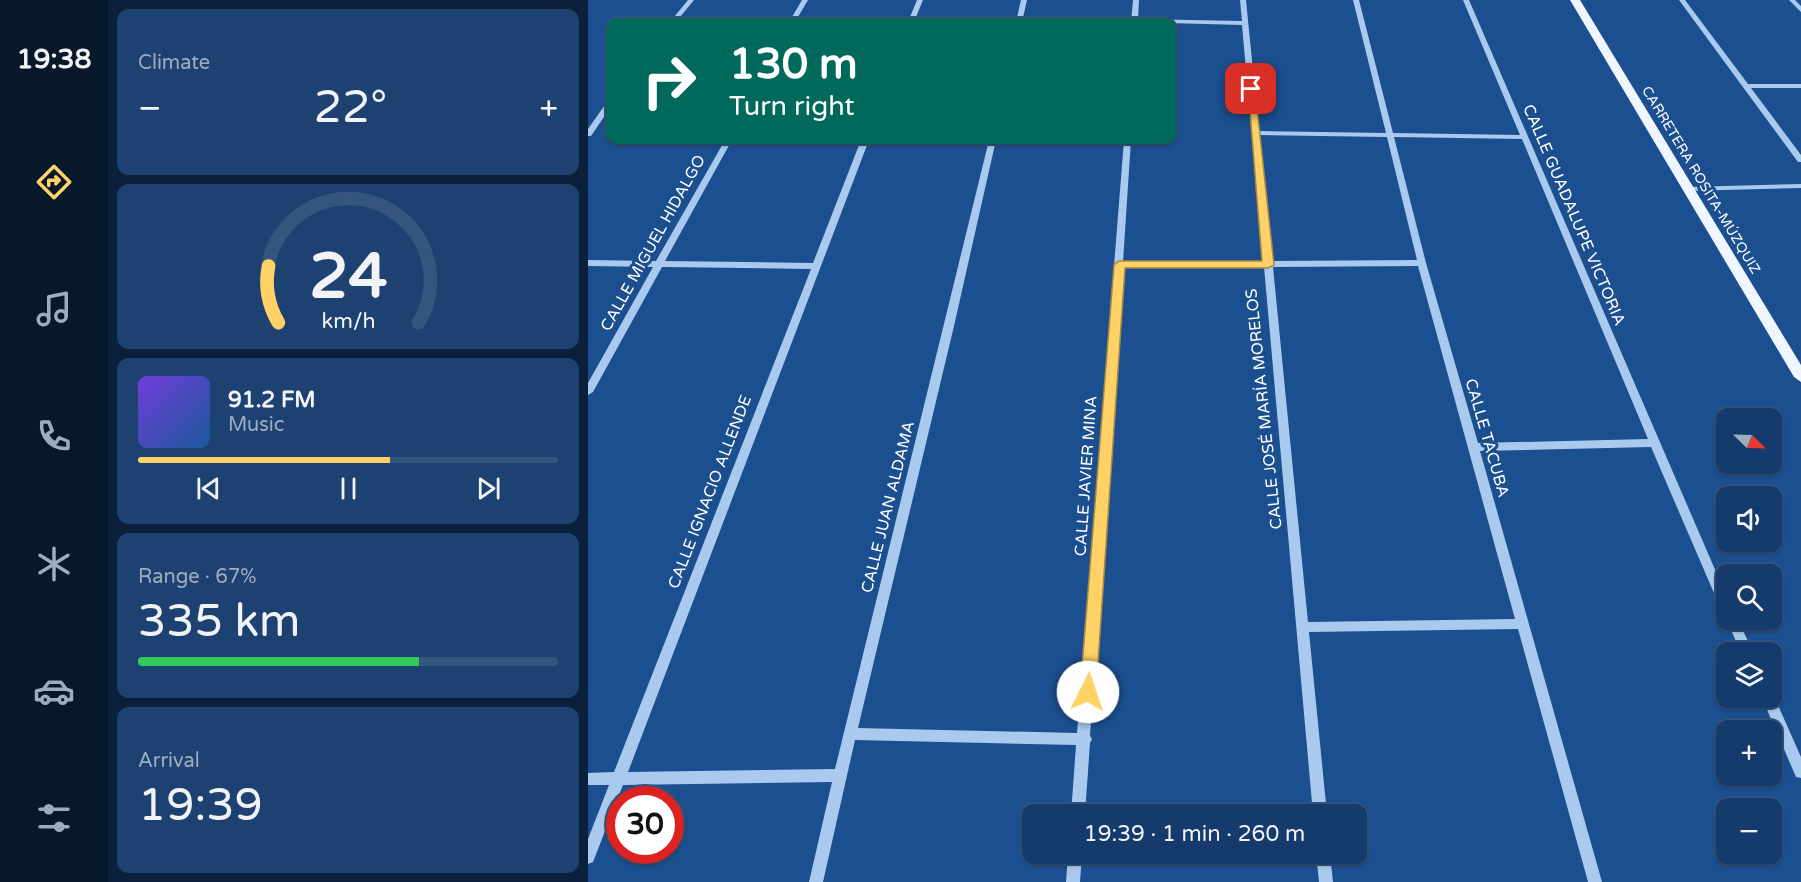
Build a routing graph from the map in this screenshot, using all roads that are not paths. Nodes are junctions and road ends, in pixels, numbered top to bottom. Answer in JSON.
{"nodes":[{"id":1,"x":691,"y":0,"type":"edge"},
{"id":2,"x":805,"y":0,"type":"edge"},
{"id":3,"x":920,"y":0,"type":"edge"},
{"id":4,"x":1024,"y":0,"type":"edge"},
{"id":5,"x":1136,"y":0,"type":"edge"},
{"id":6,"x":1243,"y":0,"type":"edge"},
{"id":7,"x":1356,"y":0,"type":"edge"},
{"id":8,"x":1466,"y":0,"type":"edge"},
{"id":9,"x":1575,"y":0,"type":"edge"},
{"id":10,"x":1682,"y":0,"type":"edge"},
{"id":11,"x":1792,"y":0,"type":"edge"},
{"id":12,"x":1801,"y":10,"type":"edge"},
{"id":13,"x":677,"y":18,"type":"edge"},
{"id":14,"x":794,"y":18,"type":"edge"},
{"id":15,"x":913,"y":18,"type":"edge"},
{"id":16,"x":1020,"y":18,"type":"edge"},
{"id":17,"x":1134,"y":18,"type":"edge"},
{"id":18,"x":1176,"y":22,"type":"edge"},
{"id":19,"x":1245,"y":23,"type":"junction"},
{"id":20,"x":1745,"y":86,"type":"junction"},
{"id":21,"x":1801,"y":86,"type":"edge"},
{"id":22,"x":606,"y":109,"type":"edge"},
{"id":23,"x":1255,"y":133,"type":"junction"},
{"id":24,"x":588,"y":134,"type":"edge"},
{"id":25,"x":1391,"y":135,"type":"junction"},
{"id":26,"x":1526,"y":137,"type":"junction"},
{"id":27,"x":726,"y":144,"type":"edge"},
{"id":28,"x":863,"y":144,"type":"edge"},
{"id":29,"x":991,"y":144,"type":"edge"},
{"id":30,"x":1127,"y":144,"type":"edge"},
{"id":31,"x":1801,"y":160,"type":"edge"},
{"id":32,"x":1801,"y":186,"type":"edge"},
{"id":33,"x":1688,"y":189,"type":"junction"},
{"id":34,"x":588,"y":263,"type":"edge"},
{"id":35,"x":1422,"y":263,"type":"junction"},
{"id":36,"x":659,"y":265,"type":"junction"},
{"id":37,"x":1119,"y":265,"type":"junction"},
{"id":38,"x":1268,"y":265,"type":"junction"},
{"id":39,"x":815,"y":266,"type":"junction"},
{"id":40,"x":1801,"y":377,"type":"edge"},
{"id":41,"x":588,"y":392,"type":"edge"},
{"id":42,"x":1653,"y":443,"type":"junction"},
{"id":43,"x":1474,"y":447,"type":"junction"},
{"id":44,"x":1716,"y":584,"type":"edge"},
{"id":45,"x":1523,"y":624,"type":"junction"},
{"id":46,"x":1304,"y":627,"type":"junction"},
{"id":47,"x":1772,"y":708,"type":"edge"},
{"id":48,"x":849,"y":734,"type":"junction"},
{"id":49,"x":1084,"y":739,"type":"junction"},
{"id":50,"x":1801,"y":772,"type":"edge"},
{"id":51,"x":840,"y":775,"type":"junction"},
{"id":52,"x":617,"y":778,"type":"junction"},
{"id":53,"x":588,"y":779,"type":"edge"},
{"id":54,"x":1079,"y":804,"type":"edge"},
{"id":55,"x":1319,"y":804,"type":"edge"},
{"id":56,"x":588,"y":857,"type":"edge"},
{"id":57,"x":1074,"y":864,"type":"edge"},
{"id":58,"x":1324,"y":864,"type":"edge"},
{"id":59,"x":816,"y":882,"type":"edge"},
{"id":60,"x":1073,"y":882,"type":"edge"},
{"id":61,"x":1326,"y":882,"type":"edge"},
{"id":62,"x":1595,"y":882,"type":"edge"}],
"edges":[{"from":1,"to":13,"type":"street"},
{"from":2,"to":14,"type":"street"},
{"from":3,"to":15,"type":"street"},
{"from":4,"to":16,"type":"street"},
{"from":5,"to":17,"type":"street"},
{"from":6,"to":19,"type":"street","name":"CALLE JOSÉ MARÍA MORELOS"},
{"from":7,"to":25,"type":"street","name":"CALLE TACUBA"},
{"from":8,"to":26,"type":"street","name":"CALLE GUADALUPE VICTORIA"},
{"from":9,"to":33,"type":"main road","name":"CARRETERA ROSITA-MÚZQUIZ"},
{"from":10,"to":20,"type":"street"},
{"from":11,"to":12,"type":"street"},
{"from":18,"to":19,"type":"street"},
{"from":19,"to":23,"type":"street","name":"CALLE JOSÉ MARÍA MORELOS"},
{"from":20,"to":21,"type":"street"},
{"from":20,"to":31,"type":"street"},
{"from":22,"to":24,"type":"street"},
{"from":23,"to":25,"type":"street"},
{"from":23,"to":38,"type":"street","name":"CALLE JOSÉ MARÍA MORELOS"},
{"from":25,"to":26,"type":"street"},
{"from":25,"to":35,"type":"street","name":"CALLE TACUBA"},
{"from":26,"to":42,"type":"street","name":"CALLE GUADALUPE VICTORIA"},
{"from":27,"to":36,"type":"street","name":"CALLE MIGUEL HIDALGO"},
{"from":28,"to":39,"type":"street","name":"CALLE IGNACIO ALLENDE"},
{"from":29,"to":48,"type":"street","name":"CALLE JUAN ALDAMA"},
{"from":30,"to":37,"type":"street","name":"CALLE JAVIER MINA"},
{"from":32,"to":33,"type":"street"},
{"from":33,"to":40,"type":"main road","name":"CARRETERA ROSITA-MÚZQUIZ"},
{"from":34,"to":36,"type":"street"},
{"from":35,"to":38,"type":"street"},
{"from":35,"to":43,"type":"street","name":"CALLE TACUBA"},
{"from":36,"to":39,"type":"street"},
{"from":36,"to":41,"type":"street","name":"CALLE MIGUEL HIDALGO"},
{"from":37,"to":38,"type":"street"},
{"from":37,"to":49,"type":"street","name":"CALLE JAVIER MINA"},
{"from":38,"to":46,"type":"street","name":"CALLE JOSÉ MARÍA MORELOS"},
{"from":39,"to":52,"type":"street","name":"CALLE IGNACIO ALLENDE"},
{"from":42,"to":43,"type":"street"},
{"from":42,"to":44,"type":"street","name":"CALLE GUADALUPE VICTORIA"},
{"from":43,"to":45,"type":"street","name":"CALLE TACUBA"},
{"from":45,"to":46,"type":"street"},
{"from":45,"to":62,"type":"street","name":"CALLE TACUBA"},
{"from":46,"to":55,"type":"street","name":"CALLE JOSÉ MARÍA MORELOS"},
{"from":47,"to":50,"type":"street"},
{"from":48,"to":49,"type":"street"},
{"from":48,"to":51,"type":"street","name":"CALLE JUAN ALDAMA"},
{"from":49,"to":54,"type":"street","name":"CALLE JAVIER MINA"},
{"from":51,"to":52,"type":"street"},
{"from":51,"to":59,"type":"street","name":"CALLE JUAN ALDAMA"},
{"from":52,"to":53,"type":"street"},
{"from":52,"to":56,"type":"street","name":"CALLE IGNACIO ALLENDE"},
{"from":57,"to":60,"type":"street"},
{"from":58,"to":61,"type":"street"}]}
